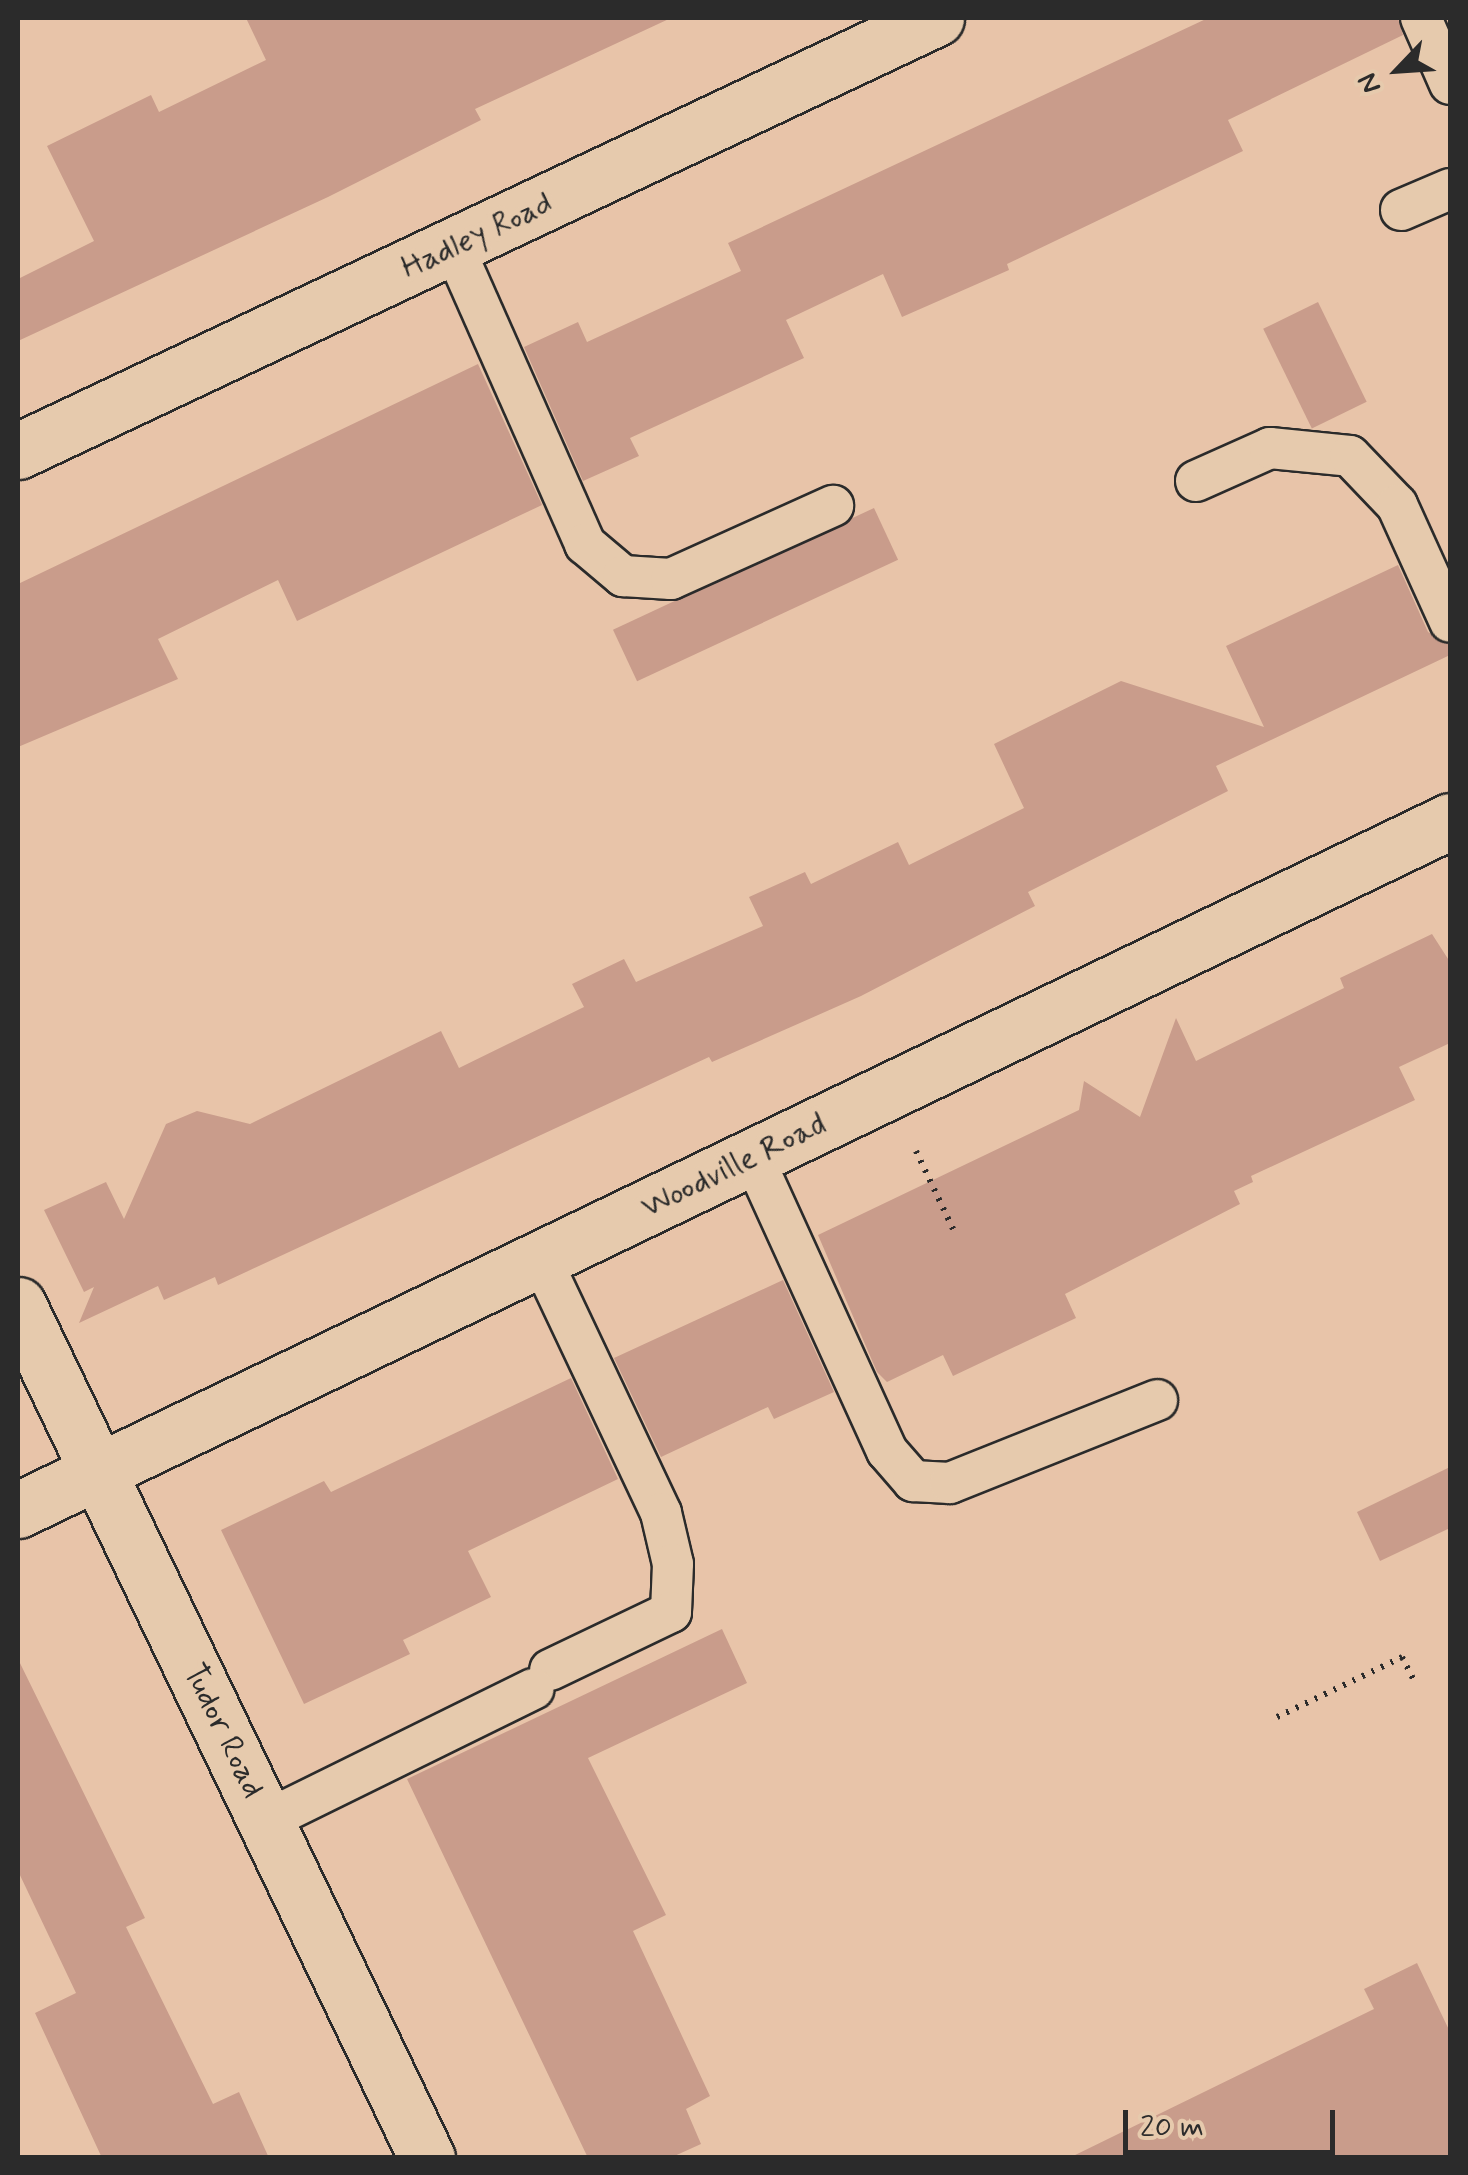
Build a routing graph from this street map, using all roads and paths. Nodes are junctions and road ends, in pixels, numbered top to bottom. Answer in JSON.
{"nodes":[{"id":1,"x":936,"y":18,"type":"edge"},
{"id":2,"x":1420,"y":18,"type":"edge"},
{"id":3,"x":1450,"y":84,"type":"edge"},
{"id":4,"x":1450,"y":189,"type":"edge"},
{"id":5,"x":1401,"y":210,"type":"dead end"},
{"id":6,"x":454,"y":248,"type":"junction"},
{"id":7,"x":18,"y":452,"type":"edge"},
{"id":8,"x":1196,"y":481,"type":"dead end"},
{"id":9,"x":832,"y":506,"type":"dead end"},
{"id":10,"x":1450,"y":622,"type":"edge"},
{"id":11,"x":1450,"y":821,"type":"edge"},
{"id":12,"x":887,"y":1092,"type":"junction"},
{"id":13,"x":753,"y":1156,"type":"junction"},
{"id":14,"x":954,"y":1231,"type":"dead end"},
{"id":15,"x":542,"y":1259,"type":"junction"},
{"id":16,"x":18,"y":1306,"type":"edge"},
{"id":17,"x":1157,"y":1400,"type":"dead end"},
{"id":18,"x":97,"y":1472,"type":"junction"},
{"id":19,"x":18,"y":1510,"type":"edge"},
{"id":20,"x":1416,"y":1684,"type":"dead end"},
{"id":21,"x":1278,"y":1717,"type":"dead end"},
{"id":22,"x":267,"y":1820,"type":"junction"},
{"id":23,"x":427,"y":2158,"type":"edge"}],
"edges":[{"from":1,"to":6,"type":"street","name":"Hadley Road"},
{"from":2,"to":3,"type":"lane"},
{"from":4,"to":5,"type":"lane"},
{"from":6,"to":7,"type":"street","name":"Hadley Road"},
{"from":6,"to":9,"type":"lane"},
{"from":8,"to":10,"type":"lane"},
{"from":11,"to":12,"type":"street","name":"Woodville Road"},
{"from":12,"to":13,"type":"street","name":"Woodville Road"},
{"from":12,"to":14,"type":"path"},
{"from":13,"to":15,"type":"street","name":"Woodville Road"},
{"from":13,"to":17,"type":"lane"},
{"from":15,"to":18,"type":"street","name":"Woodville Road"},
{"from":15,"to":22,"type":"lane"},
{"from":16,"to":18,"type":"street","name":"Tudor Road"},
{"from":18,"to":19,"type":"street","name":"Woodville Road"},
{"from":18,"to":22,"type":"street","name":"Tudor Road"},
{"from":20,"to":21,"type":"path"},
{"from":22,"to":23,"type":"street","name":"Tudor Road"}]}
